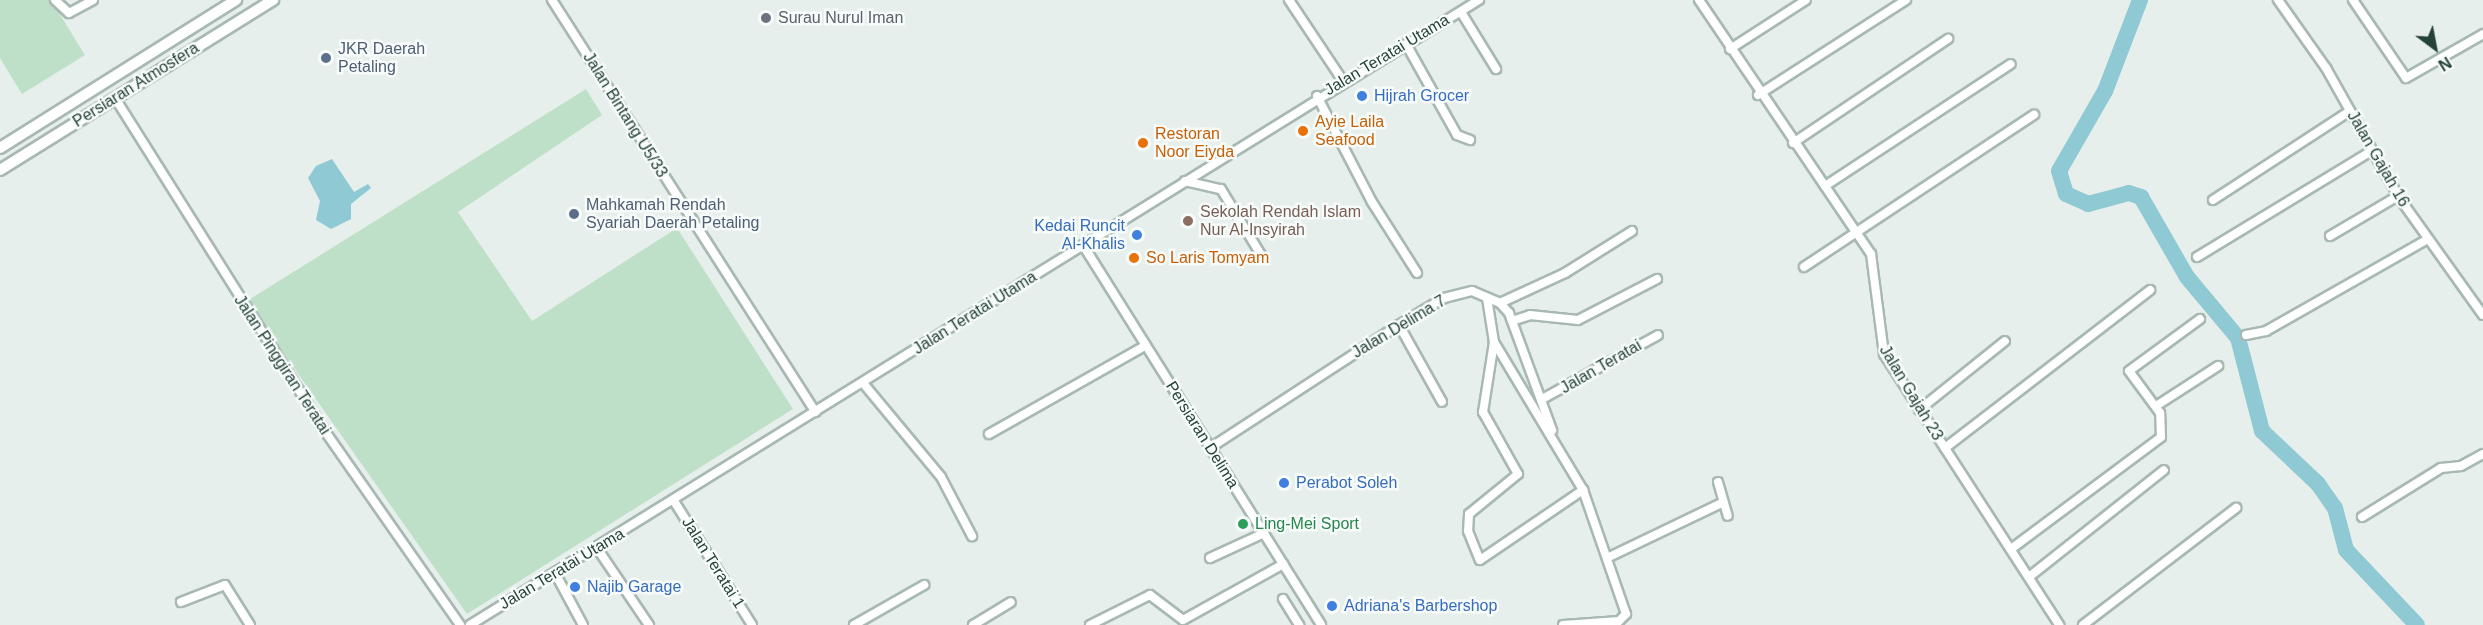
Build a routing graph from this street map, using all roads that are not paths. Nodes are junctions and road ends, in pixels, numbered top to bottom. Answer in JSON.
{"nodes":[{"id":1,"x":55,"y":0,"type":"edge"},
{"id":2,"x":93,"y":0,"type":"edge"},
{"id":3,"x":236,"y":0,"type":"edge"},
{"id":4,"x":273,"y":0,"type":"edge"},
{"id":5,"x":552,"y":0,"type":"edge"},
{"id":6,"x":1289,"y":0,"type":"edge"},
{"id":7,"x":1479,"y":0,"type":"edge"},
{"id":8,"x":1806,"y":0,"type":"edge"},
{"id":9,"x":1906,"y":0,"type":"edge"},
{"id":10,"x":2278,"y":0,"type":"edge"},
{"id":11,"x":2353,"y":0,"type":"edge"},
{"id":12,"x":1704,"y":2,"type":"edge"},
{"id":13,"x":1461,"y":12,"type":"junction"},
{"id":14,"x":2483,"y":34,"type":"edge"},
{"id":15,"x":1948,"y":39,"type":"dead end"},
{"id":16,"x":1406,"y":44,"type":"junction"},
{"id":17,"x":1730,"y":49,"type":"junction"},
{"id":18,"x":2011,"y":64,"type":"dead end"},
{"id":19,"x":1496,"y":69,"type":"dead end"},
{"id":20,"x":1343,"y":81,"type":"junction"},
{"id":21,"x":1758,"y":95,"type":"junction"},
{"id":22,"x":1317,"y":96,"type":"junction"},
{"id":23,"x":115,"y":98,"type":"junction"},
{"id":24,"x":2350,"y":111,"type":"junction"},
{"id":25,"x":2034,"y":116,"type":"dead end"},
{"id":26,"x":1470,"y":140,"type":"dead end"},
{"id":27,"x":1793,"y":143,"type":"junction"},
{"id":28,"x":0,"y":148,"type":"edge"},
{"id":29,"x":2370,"y":152,"type":"junction"},
{"id":30,"x":0,"y":170,"type":"edge"},
{"id":31,"x":1185,"y":181,"type":"junction"},
{"id":32,"x":1825,"y":186,"type":"junction"},
{"id":33,"x":2398,"y":196,"type":"junction"},
{"id":34,"x":2213,"y":200,"type":"dead end"},
{"id":35,"x":1632,"y":231,"type":"dead end"},
{"id":36,"x":1859,"y":232,"type":"junction"},
{"id":37,"x":2330,"y":236,"type":"dead end"},
{"id":38,"x":2428,"y":239,"type":"junction"},
{"id":39,"x":1083,"y":245,"type":"junction"},
{"id":40,"x":2197,"y":257,"type":"dead end"},
{"id":41,"x":1263,"y":258,"type":"dead end"},
{"id":42,"x":1804,"y":267,"type":"dead end"},
{"id":43,"x":1417,"y":273,"type":"dead end"},
{"id":44,"x":1657,"y":279,"type":"dead end"},
{"id":45,"x":2150,"y":290,"type":"dead end"},
{"id":46,"x":1487,"y":298,"type":"junction"},
{"id":47,"x":1500,"y":303,"type":"junction"},
{"id":48,"x":2483,"y":315,"type":"edge"},
{"id":49,"x":2200,"y":319,"type":"dead end"},
{"id":50,"x":1512,"y":321,"type":"junction"},
{"id":51,"x":1399,"y":325,"type":"junction"},
{"id":52,"x":1658,"y":335,"type":"dead end"},
{"id":53,"x":2246,"y":336,"type":"dead end"},
{"id":54,"x":2005,"y":341,"type":"dead end"},
{"id":55,"x":1494,"y":342,"type":"junction"},
{"id":56,"x":1146,"y":345,"type":"junction"},
{"id":57,"x":2218,"y":366,"type":"dead end"},
{"id":58,"x":863,"y":382,"type":"junction"},
{"id":59,"x":1544,"y":398,"type":"junction"},
{"id":60,"x":1442,"y":402,"type":"dead end"},
{"id":61,"x":2156,"y":406,"type":"junction"},
{"id":62,"x":1919,"y":410,"type":"junction"},
{"id":63,"x":815,"y":412,"type":"junction"},
{"id":64,"x":989,"y":434,"type":"dead end"},
{"id":65,"x":1554,"y":438,"type":"junction"},
{"id":66,"x":1210,"y":448,"type":"junction"},
{"id":67,"x":1944,"y":448,"type":"junction"},
{"id":68,"x":2483,"y":454,"type":"edge"},
{"id":69,"x":2164,"y":470,"type":"dead end"},
{"id":70,"x":1719,"y":482,"type":"dead end"},
{"id":71,"x":1583,"y":490,"type":"junction"},
{"id":72,"x":674,"y":501,"type":"junction"},
{"id":73,"x":1724,"y":502,"type":"junction"},
{"id":74,"x":2236,"y":508,"type":"dead end"},
{"id":75,"x":1728,"y":516,"type":"dead end"},
{"id":76,"x":2362,"y":517,"type":"dead end"},
{"id":77,"x":1264,"y":533,"type":"junction"},
{"id":78,"x":972,"y":536,"type":"dead end"},
{"id":79,"x":597,"y":548,"type":"junction"},
{"id":80,"x":2011,"y":549,"type":"junction"},
{"id":81,"x":1210,"y":558,"type":"dead end"},
{"id":82,"x":1609,"y":558,"type":"junction"},
{"id":83,"x":1283,"y":564,"type":"junction"},
{"id":84,"x":555,"y":573,"type":"junction"},
{"id":85,"x":2029,"y":578,"type":"junction"},
{"id":86,"x":924,"y":585,"type":"dead end"},
{"id":87,"x":1283,"y":598,"type":"dead end"},
{"id":88,"x":181,"y":602,"type":"dead end"},
{"id":89,"x":1011,"y":602,"type":"dead end"},
{"id":90,"x":250,"y":625,"type":"edge"},
{"id":91,"x":460,"y":625,"type":"edge"},
{"id":92,"x":470,"y":625,"type":"edge"},
{"id":93,"x":583,"y":625,"type":"edge"},
{"id":94,"x":649,"y":625,"type":"edge"},
{"id":95,"x":752,"y":625,"type":"edge"},
{"id":96,"x":854,"y":625,"type":"edge"},
{"id":97,"x":973,"y":625,"type":"edge"},
{"id":98,"x":1090,"y":625,"type":"edge"},
{"id":99,"x":1299,"y":625,"type":"edge"},
{"id":100,"x":1321,"y":625,"type":"edge"},
{"id":101,"x":1563,"y":625,"type":"edge"},
{"id":102,"x":2059,"y":625,"type":"edge"},
{"id":103,"x":2084,"y":625,"type":"edge"}],
"edges":[{"from":1,"to":2,"type":"street"},
{"from":3,"to":28,"type":"street","name":"Persiaran Atmosfera"},
{"from":4,"to":23,"type":"street","name":"Persiaran Atmosfera"},
{"from":5,"to":63,"type":"street","name":"Jalan Bintang U5/33"},
{"from":6,"to":20,"type":"street"},
{"from":7,"to":13,"type":"street","name":"Jalan Teratai Utama"},
{"from":8,"to":17,"type":"street"},
{"from":9,"to":21,"type":"street"},
{"from":10,"to":24,"type":"street","name":"Jalan Gajah 16"},
{"from":11,"to":14,"type":"street"},
{"from":12,"to":17,"type":"street","name":"Jalan Gajah 23"},
{"from":13,"to":16,"type":"street","name":"Jalan Teratai Utama"},
{"from":13,"to":19,"type":"street"},
{"from":15,"to":27,"type":"street"},
{"from":16,"to":20,"type":"street","name":"Jalan Teratai Utama"},
{"from":16,"to":26,"type":"street"},
{"from":17,"to":21,"type":"street","name":"Jalan Gajah 23"},
{"from":18,"to":32,"type":"street"},
{"from":20,"to":22,"type":"street","name":"Jalan Teratai Utama"},
{"from":21,"to":27,"type":"street","name":"Jalan Gajah 23"},
{"from":22,"to":31,"type":"street","name":"Jalan Teratai Utama"},
{"from":22,"to":43,"type":"street"},
{"from":23,"to":30,"type":"street","name":"Persiaran Atmosfera"},
{"from":23,"to":91,"type":"street","name":"Jalan Pinggiran Teratai"},
{"from":24,"to":29,"type":"street","name":"Jalan Gajah 16"},
{"from":24,"to":34,"type":"street"},
{"from":25,"to":36,"type":"street"},
{"from":27,"to":32,"type":"street","name":"Jalan Gajah 23"},
{"from":29,"to":33,"type":"street","name":"Jalan Gajah 16"},
{"from":29,"to":40,"type":"street"},
{"from":31,"to":39,"type":"street","name":"Jalan Teratai Utama"},
{"from":31,"to":41,"type":"street"},
{"from":32,"to":36,"type":"street","name":"Jalan Gajah 23"},
{"from":33,"to":37,"type":"street"},
{"from":33,"to":38,"type":"street","name":"Jalan Gajah 16"},
{"from":35,"to":47,"type":"street"},
{"from":36,"to":42,"type":"street"},
{"from":36,"to":62,"type":"street","name":"Jalan Gajah 23"},
{"from":38,"to":48,"type":"street","name":"Jalan Gajah 16"},
{"from":38,"to":53,"type":"street"},
{"from":39,"to":56,"type":"street","name":"Persiaran Delima"},
{"from":39,"to":58,"type":"street","name":"Jalan Teratai Utama"},
{"from":44,"to":50,"type":"street"},
{"from":45,"to":67,"type":"street"},
{"from":46,"to":47,"type":"street","name":"Jalan Delima 7"},
{"from":46,"to":51,"type":"street","name":"Jalan Delima 7"},
{"from":46,"to":55,"type":"street"},
{"from":47,"to":50,"type":"street"},
{"from":49,"to":61,"type":"street"},
{"from":50,"to":59,"type":"street"},
{"from":51,"to":60,"type":"street"},
{"from":51,"to":66,"type":"street","name":"Jalan Delima 7"},
{"from":52,"to":59,"type":"street","name":"Jalan Teratai"},
{"from":54,"to":62,"type":"street"},
{"from":55,"to":65,"type":"street"},
{"from":55,"to":71,"type":"street"},
{"from":56,"to":64,"type":"street"},
{"from":56,"to":66,"type":"street","name":"Persiaran Delima"},
{"from":57,"to":61,"type":"street"},
{"from":58,"to":63,"type":"street","name":"Jalan Teratai Utama"},
{"from":58,"to":78,"type":"street"},
{"from":59,"to":65,"type":"street"},
{"from":61,"to":80,"type":"street"},
{"from":62,"to":67,"type":"street","name":"Jalan Gajah 23"},
{"from":63,"to":72,"type":"street","name":"Jalan Teratai Utama"},
{"from":65,"to":71,"type":"street"},
{"from":66,"to":77,"type":"street","name":"Persiaran Delima"},
{"from":67,"to":80,"type":"street","name":"Jalan Gajah 23"},
{"from":68,"to":76,"type":"street"},
{"from":69,"to":85,"type":"street"},
{"from":70,"to":73,"type":"street"},
{"from":71,"to":82,"type":"street"},
{"from":72,"to":79,"type":"street","name":"Jalan Teratai Utama"},
{"from":72,"to":95,"type":"street","name":"Jalan Teratai 1"},
{"from":73,"to":75,"type":"street"},
{"from":73,"to":82,"type":"street"},
{"from":74,"to":103,"type":"street"},
{"from":77,"to":81,"type":"street"},
{"from":77,"to":83,"type":"street","name":"Persiaran Delima"},
{"from":79,"to":84,"type":"street","name":"Jalan Teratai Utama"},
{"from":79,"to":94,"type":"street"},
{"from":80,"to":85,"type":"street","name":"Jalan Gajah 23"},
{"from":82,"to":101,"type":"street"},
{"from":83,"to":98,"type":"street"},
{"from":83,"to":100,"type":"street","name":"Persiaran Delima"},
{"from":84,"to":92,"type":"street","name":"Jalan Teratai Utama"},
{"from":84,"to":93,"type":"street"},
{"from":85,"to":102,"type":"street","name":"Jalan Gajah 23"},
{"from":86,"to":96,"type":"street"},
{"from":87,"to":99,"type":"street"},
{"from":88,"to":90,"type":"street"},
{"from":89,"to":97,"type":"street"}]}
